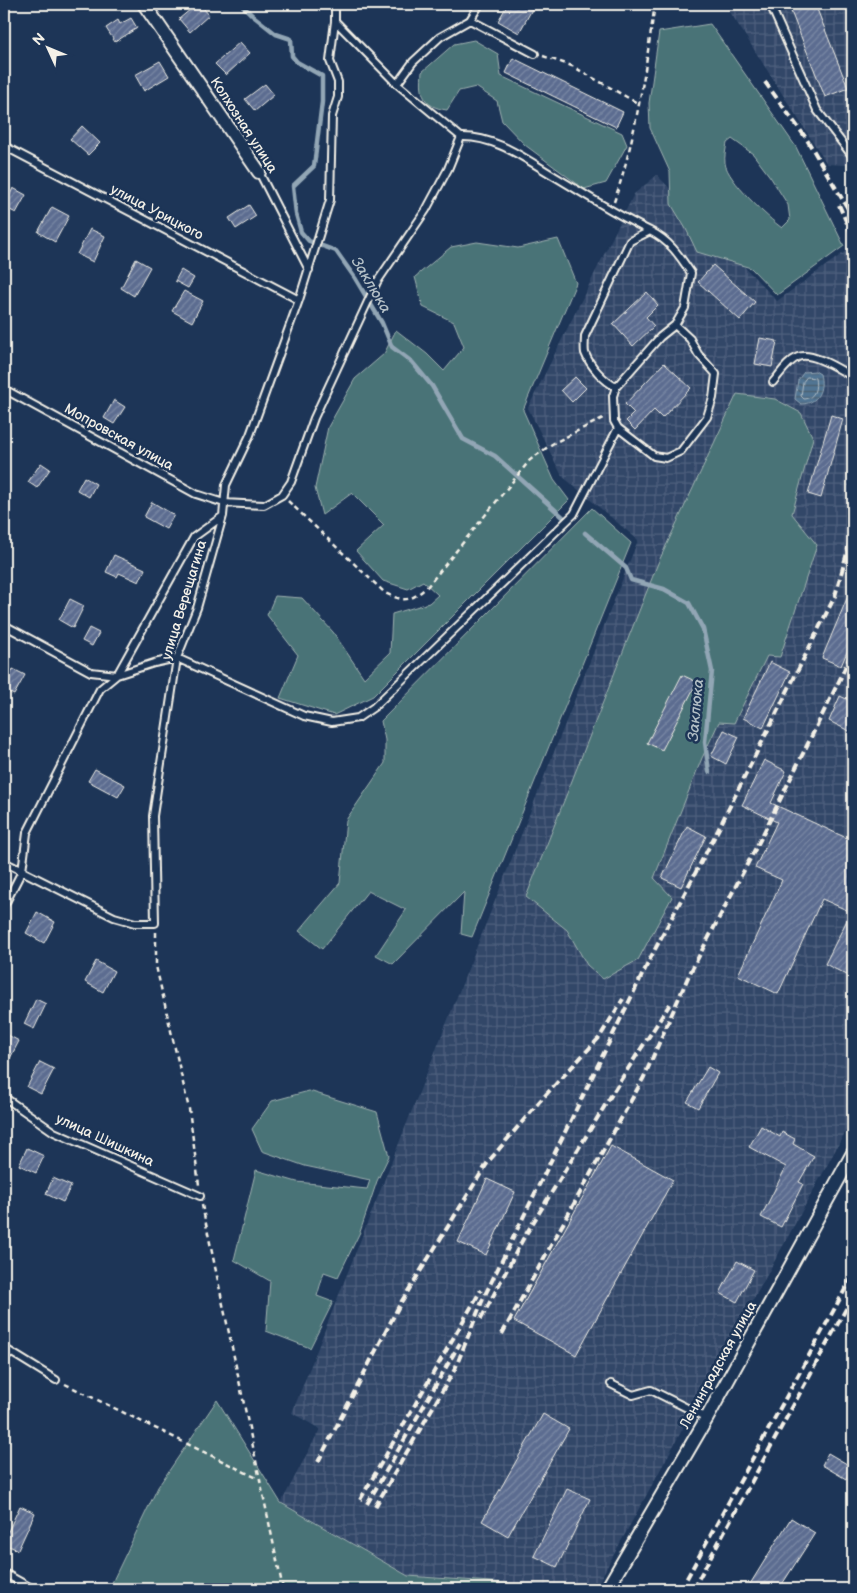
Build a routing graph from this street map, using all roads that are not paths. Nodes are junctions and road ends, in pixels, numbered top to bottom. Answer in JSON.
{"nodes":[{"id":1,"x":144,"y":4,"type":"edge"},
{"id":2,"x":335,"y":4,"type":"edge"},
{"id":3,"x":480,"y":4,"type":"edge"},
{"id":4,"x":770,"y":4,"type":"edge"},
{"id":5,"x":470,"y":20,"type":"junction"},
{"id":6,"x":335,"y":21,"type":"junction"},
{"id":7,"x":535,"y":54,"type":"road end"},
{"id":8,"x":853,"y":54,"type":"edge"},
{"id":9,"x":853,"y":62,"type":"edge"},
{"id":10,"x":397,"y":84,"type":"junction"},
{"id":11,"x":461,"y":137,"type":"junction"},
{"id":12,"x":4,"y":146,"type":"edge"},
{"id":13,"x":853,"y":157,"type":"edge"},
{"id":14,"x":259,"y":172,"type":"joint"},
{"id":15,"x":650,"y":231,"type":"junction"},
{"id":16,"x":308,"y":270,"type":"junction"},
{"id":17,"x":299,"y":300,"type":"junction"},
{"id":18,"x":675,"y":325,"type":"junction"},
{"id":19,"x":853,"y":377,"type":"edge"},
{"id":20,"x":773,"y":382,"type":"dead end"},
{"id":21,"x":616,"y":387,"type":"junction"},
{"id":22,"x":4,"y":389,"type":"edge"},
{"id":23,"x":618,"y":428,"type":"junction"},
{"id":24,"x":224,"y":503,"type":"junction"},
{"id":25,"x":223,"y":516,"type":"junction"},
{"id":26,"x":4,"y":625,"type":"edge"},
{"id":27,"x":177,"y":658,"type":"junction"},
{"id":28,"x":116,"y":675,"type":"junction"},
{"id":29,"x":4,"y":862,"type":"edge"},
{"id":30,"x":22,"y":871,"type":"junction"},
{"id":31,"x":4,"y":906,"type":"edge"},
{"id":32,"x":4,"y":1097,"type":"edge"},
{"id":33,"x":853,"y":1153,"type":"edge"},
{"id":34,"x":200,"y":1196,"type":"road end"},
{"id":35,"x":4,"y":1348,"type":"edge"},
{"id":36,"x":56,"y":1380,"type":"road end"},
{"id":37,"x":611,"y":1384,"type":"dead end"},
{"id":38,"x":706,"y":1418,"type":"junction"},
{"id":39,"x":4,"y":1573,"type":"edge"},
{"id":40,"x":33,"y":1589,"type":"edge"},
{"id":41,"x":607,"y":1589,"type":"edge"}],
"edges":[{"from":1,"to":14,"type":"street","name":"Колхозная улица"},
{"from":2,"to":6,"type":"lane","name":"улица Верещагина"},
{"from":3,"to":5,"type":"lane"},
{"from":4,"to":13,"type":"lane"},
{"from":5,"to":7,"type":"lane"},
{"from":5,"to":10,"type":"lane"},
{"from":6,"to":10,"type":"lane"},
{"from":6,"to":16,"type":"lane","name":"улица Верещагина"},
{"from":8,"to":9,"type":"lane"},
{"from":10,"to":11,"type":"lane"},
{"from":11,"to":15,"type":"lane"},
{"from":11,"to":24,"type":"lane","name":"Мопровская улица"},
{"from":12,"to":17,"type":"lane","name":"улица Урицкого"},
{"from":14,"to":16,"type":"lane","name":"Колхозная улица"},
{"from":15,"to":18,"type":"lane"},
{"from":15,"to":21,"type":"lane"},
{"from":16,"to":17,"type":"lane","name":"улица Верещагина"},
{"from":17,"to":24,"type":"lane","name":"улица Верещагина"},
{"from":18,"to":21,"type":"lane"},
{"from":18,"to":23,"type":"lane"},
{"from":19,"to":20,"type":"lane"},
{"from":21,"to":23,"type":"lane"},
{"from":22,"to":24,"type":"lane","name":"Мопровская улица"},
{"from":23,"to":27,"type":"lane"},
{"from":24,"to":25,"type":"lane","name":"улица Верещагина"},
{"from":25,"to":27,"type":"lane","name":"улица Верещагина"},
{"from":25,"to":28,"type":"lane"},
{"from":26,"to":28,"type":"lane"},
{"from":27,"to":28,"type":"lane"},
{"from":27,"to":30,"type":"lane","name":"улица Верещагина"},
{"from":28,"to":30,"type":"lane"},
{"from":29,"to":30,"type":"lane"},
{"from":30,"to":31,"type":"lane"},
{"from":32,"to":34,"type":"lane","name":"улица Шишкина"},
{"from":33,"to":38,"type":"street","name":"Ленинградская улица"},
{"from":35,"to":36,"type":"lane"},
{"from":37,"to":38,"type":"lane"},
{"from":38,"to":41,"type":"street","name":"Ленинградская улица"},
{"from":39,"to":40,"type":"lane"}]}
